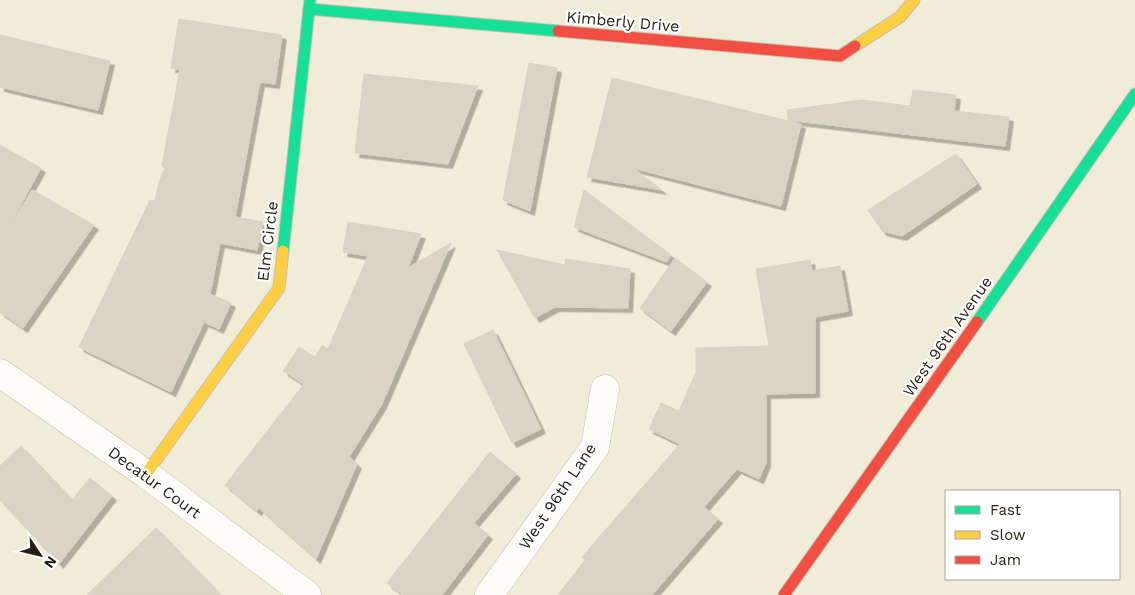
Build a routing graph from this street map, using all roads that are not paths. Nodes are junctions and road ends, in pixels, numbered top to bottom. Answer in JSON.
{"nodes":[{"id":1,"x":914,"y":0,"type":"edge"},
{"id":2,"x":310,"y":4,"type":"edge"},
{"id":3,"x":1135,"y":94,"type":"edge"},
{"id":4,"x":0,"y":373,"type":"edge"},
{"id":5,"x":605,"y":389,"type":"dead end"},
{"id":6,"x":146,"y":474,"type":"junction"},
{"id":7,"x":307,"y":595,"type":"edge"},
{"id":8,"x":489,"y":595,"type":"edge"},
{"id":9,"x":784,"y":595,"type":"edge"}],
"edges":[{"from":1,"to":2,"type":"street","name":"Kimberly Drive"},
{"from":2,"to":6,"type":"street","name":"Elm Circle"},
{"from":3,"to":9,"type":"street","name":"West 96th Avenue"},
{"from":4,"to":6,"type":"street","name":"Decatur Court"},
{"from":5,"to":8,"type":"street","name":"West 96th Lane"},
{"from":6,"to":7,"type":"street","name":"Decatur Court"}]}
